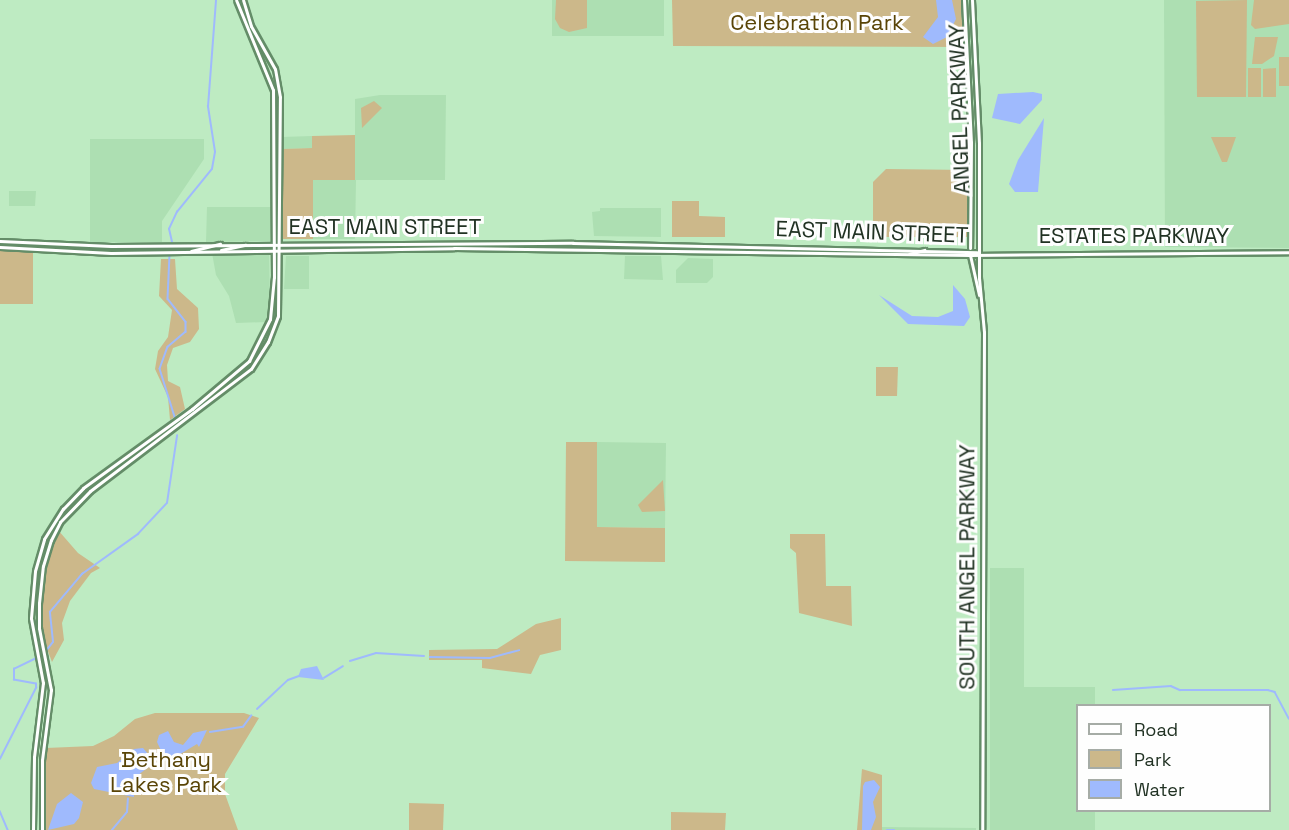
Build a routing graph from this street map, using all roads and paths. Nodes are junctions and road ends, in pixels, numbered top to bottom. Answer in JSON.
{"nodes":[{"id":1,"x":236,"y":0,"type":"edge"},
{"id":2,"x":243,"y":0,"type":"edge"},
{"id":3,"x":964,"y":0,"type":"edge"},
{"id":4,"x":972,"y":0,"type":"edge"},
{"id":5,"x":0,"y":241,"type":"edge"},
{"id":6,"x":412,"y":243,"type":"junction"},
{"id":7,"x":573,"y":243,"type":"junction"},
{"id":8,"x":220,"y":244,"type":"junction"},
{"id":9,"x":247,"y":244,"type":"junction"},
{"id":10,"x":274,"y":244,"type":"junction"},
{"id":11,"x":280,"y":244,"type":"junction"},
{"id":12,"x":345,"y":244,"type":"junction"},
{"id":13,"x":608,"y":244,"type":"junction"},
{"id":14,"x":0,"y":247,"type":"edge"},
{"id":15,"x":847,"y":247,"type":"junction"},
{"id":16,"x":345,"y":249,"type":"junction"},
{"id":17,"x":381,"y":249,"type":"junction"},
{"id":18,"x":934,"y":249,"type":"junction"},
{"id":19,"x":970,"y":249,"type":"junction"},
{"id":20,"x":274,"y":250,"type":"junction"},
{"id":21,"x":280,"y":250,"type":"junction"},
{"id":22,"x":573,"y":250,"type":"junction"},
{"id":23,"x":220,"y":251,"type":"junction"},
{"id":24,"x":608,"y":251,"type":"junction"},
{"id":25,"x":190,"y":252,"type":"junction"},
{"id":26,"x":979,"y":252,"type":"junction"},
{"id":27,"x":1289,"y":252,"type":"edge"},
{"id":28,"x":847,"y":253,"type":"junction"},
{"id":29,"x":909,"y":254,"type":"junction"},
{"id":30,"x":970,"y":255,"type":"junction"},
{"id":31,"x":982,"y":305,"type":"junction"},
{"id":32,"x":272,"y":307,"type":"junction"},
{"id":33,"x":279,"y":307,"type":"junction"},
{"id":34,"x":192,"y":409,"type":"junction"},
{"id":35,"x":195,"y":415,"type":"junction"},
{"id":36,"x":127,"y":456,"type":"junction"},
{"id":37,"x":131,"y":461,"type":"junction"},
{"id":38,"x":63,"y":509,"type":"junction"},
{"id":39,"x":68,"y":512,"type":"junction"},
{"id":40,"x":33,"y":814,"type":"junction"},
{"id":41,"x":42,"y":814,"type":"junction"},
{"id":42,"x":33,"y":830,"type":"edge"},
{"id":43,"x":42,"y":830,"type":"edge"},
{"id":44,"x":982,"y":830,"type":"edge"}],
"edges":[{"from":1,"to":10,"type":"main road"},
{"from":2,"to":11,"type":"main road"},
{"from":3,"to":19,"type":"main road","name":"ANGEL PARKWAY"},
{"from":4,"to":26,"type":"main road","name":"ANGEL PARKWAY"},
{"from":5,"to":8,"type":"main road","name":"EAST MAIN STREET"},
{"from":6,"to":7,"type":"main road","name":"EAST MAIN STREET"},
{"from":6,"to":12,"type":"main road","name":"EAST MAIN STREET"},
{"from":6,"to":17,"type":"main road"},
{"from":7,"to":13,"type":"main road","name":"EAST MAIN STREET"},
{"from":7,"to":22,"type":"main road"},
{"from":8,"to":9,"type":"main road","name":"EAST MAIN STREET"},
{"from":8,"to":25,"type":"main road"},
{"from":9,"to":10,"type":"main road","name":"EAST MAIN STREET"},
{"from":9,"to":23,"type":"main road"},
{"from":10,"to":11,"type":"main road","name":"EAST MAIN STREET"},
{"from":10,"to":20,"type":"main road"},
{"from":11,"to":12,"type":"main road","name":"EAST MAIN STREET"},
{"from":11,"to":21,"type":"main road"},
{"from":12,"to":16,"type":"main road"},
{"from":13,"to":15,"type":"main road","name":"EAST MAIN STREET"},
{"from":13,"to":24,"type":"main road"},
{"from":14,"to":25,"type":"main road","name":"EAST MAIN STREET"},
{"from":15,"to":18,"type":"main road","name":"EAST MAIN STREET"},
{"from":15,"to":28,"type":"main road"},
{"from":16,"to":17,"type":"main road","name":"EAST MAIN STREET"},
{"from":16,"to":21,"type":"main road","name":"EAST MAIN STREET"},
{"from":17,"to":22,"type":"main road","name":"EAST MAIN STREET"},
{"from":18,"to":19,"type":"main road","name":"EAST MAIN STREET"},
{"from":18,"to":29,"type":"main road"},
{"from":19,"to":26,"type":"main road","name":"EAST MAIN STREET"},
{"from":19,"to":30,"type":"main road","name":"ANGEL PARKWAY"},
{"from":20,"to":21,"type":"main road","name":"EAST MAIN STREET"},
{"from":20,"to":23,"type":"main road","name":"EAST MAIN STREET"},
{"from":20,"to":32,"type":"main road"},
{"from":21,"to":33,"type":"main road"},
{"from":22,"to":24,"type":"main road","name":"EAST MAIN STREET"},
{"from":23,"to":25,"type":"main road","name":"EAST MAIN STREET"},
{"from":24,"to":28,"type":"main road","name":"EAST MAIN STREET"},
{"from":26,"to":27,"type":"main road","name":"ESTATES PARKWAY"},
{"from":26,"to":30,"type":"main road","name":"EAST MAIN STREET"},
{"from":26,"to":31,"type":"main road","name":"ANGEL PARKWAY"},
{"from":28,"to":29,"type":"main road","name":"EAST MAIN STREET"},
{"from":29,"to":30,"type":"main road","name":"EAST MAIN STREET"},
{"from":30,"to":31,"type":"main road","name":"ANGEL PARKWAY"},
{"from":31,"to":44,"type":"main road","name":"SOUTH ANGEL PARKWAY"},
{"from":32,"to":33,"type":"main road"},
{"from":32,"to":34,"type":"main road"},
{"from":33,"to":35,"type":"main road"},
{"from":34,"to":35,"type":"main road"},
{"from":34,"to":36,"type":"main road"},
{"from":35,"to":37,"type":"main road"},
{"from":36,"to":37,"type":"main road"},
{"from":36,"to":38,"type":"main road"},
{"from":37,"to":39,"type":"main road"},
{"from":38,"to":39,"type":"main road"},
{"from":38,"to":40,"type":"main road"},
{"from":39,"to":41,"type":"main road"},
{"from":40,"to":41,"type":"main road"},
{"from":40,"to":42,"type":"main road"},
{"from":41,"to":43,"type":"main road"}]}
